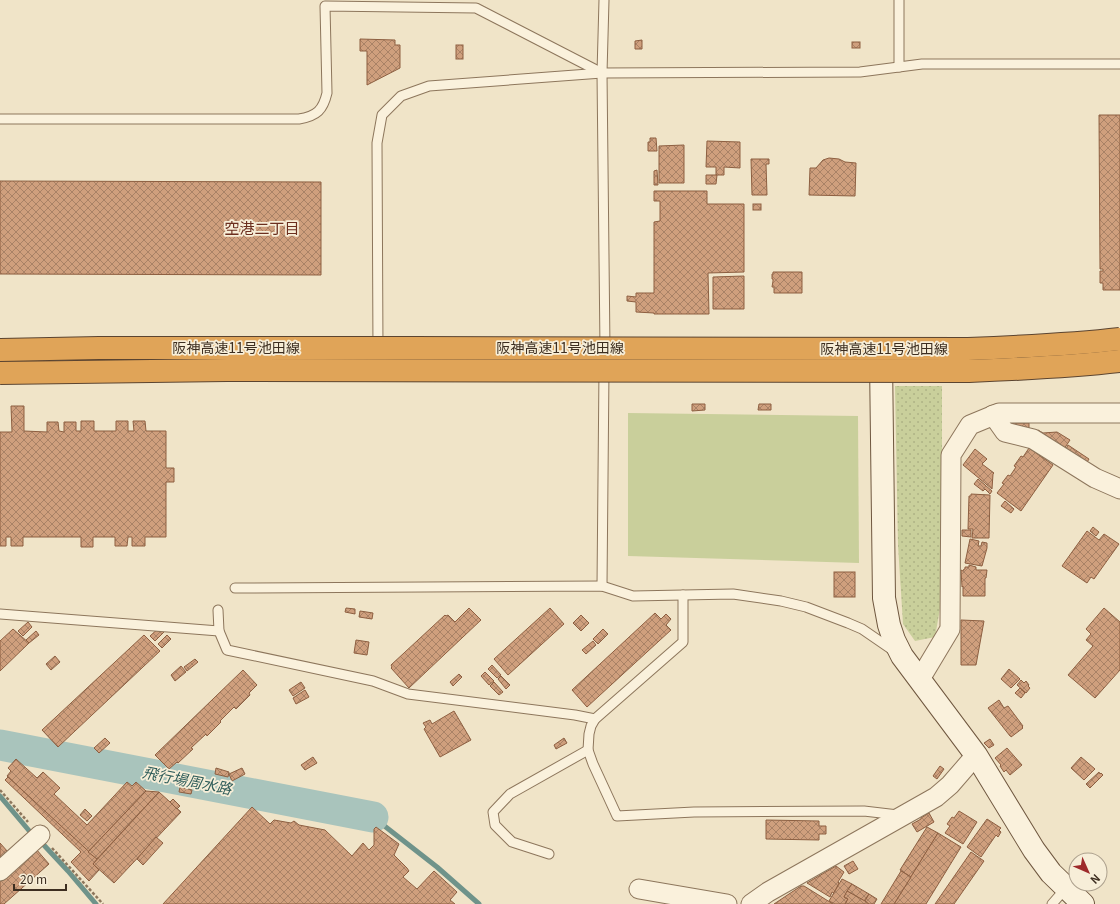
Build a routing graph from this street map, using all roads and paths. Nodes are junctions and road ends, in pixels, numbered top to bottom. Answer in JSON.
{"nodes":[{"id":1,"x":604,"y":0,"type":"edge"},
{"id":2,"x":900,"y":0,"type":"edge"},
{"id":3,"x":325,"y":3,"type":"edge"},
{"id":4,"x":1120,"y":64,"type":"edge"},
{"id":5,"x":899,"y":67,"type":"junction"},
{"id":6,"x":602,"y":73,"type":"junction"},
{"id":7,"x":0,"y":119,"type":"edge"},
{"id":8,"x":1120,"y":339,"type":"edge"},
{"id":9,"x":0,"y":350,"type":"edge"},
{"id":10,"x":604,"y":360,"type":"junction"},
{"id":11,"x":1024,"y":360,"type":"dead end"},
{"id":12,"x":1120,"y":360,"type":"edge"},
{"id":13,"x":378,"y":361,"type":"junction"},
{"id":14,"x":0,"y":363,"type":"edge"},
{"id":15,"x":0,"y":373,"type":"edge"},
{"id":16,"x":1120,"y":413,"type":"edge"},
{"id":17,"x":993,"y":416,"type":"junction"},
{"id":18,"x":1120,"y":489,"type":"edge"},
{"id":19,"x":602,"y":586,"type":"junction"},
{"id":20,"x":235,"y":588,"type":"dead end"},
{"id":21,"x":683,"y":595,"type":"junction"},
{"id":22,"x":218,"y":610,"type":"dead end"},
{"id":23,"x":0,"y":614,"type":"edge"},
{"id":24,"x":219,"y":631,"type":"junction"},
{"id":25,"x":902,"y":656,"type":"junction"},
{"id":26,"x":920,"y":679,"type":"junction"},
{"id":27,"x":595,"y":719,"type":"junction"},
{"id":28,"x":588,"y":750,"type":"junction"},
{"id":29,"x":976,"y":755,"type":"junction"},
{"id":30,"x":904,"y":816,"type":"junction"},
{"id":31,"x":40,"y":835,"type":"dead end"},
{"id":32,"x":549,"y":854,"type":"dead end"},
{"id":33,"x":0,"y":871,"type":"edge"},
{"id":34,"x":639,"y":889,"type":"dead end"},
{"id":35,"x":1058,"y":897,"type":"edge"},
{"id":36,"x":727,"y":904,"type":"edge"},
{"id":37,"x":751,"y":904,"type":"edge"},
{"id":38,"x":1083,"y":904,"type":"edge"}],
"edges":[{"from":1,"to":6,"type":"lane"},
{"from":2,"to":5,"type":"lane"},
{"from":3,"to":6,"type":"lane"},
{"from":3,"to":7,"type":"lane"},
{"from":4,"to":5,"type":"lane"},
{"from":5,"to":6,"type":"lane"},
{"from":6,"to":10,"type":"lane"},
{"from":6,"to":13,"type":"lane"},
{"from":8,"to":9,"type":"highway","name":"阪神高速11号池田線","bridge":true},
{"from":10,"to":13,"type":"street"},
{"from":10,"to":19,"type":"lane"},
{"from":10,"to":25,"type":"street"},
{"from":11,"to":12,"type":"lane"},
{"from":12,"to":15,"type":"highway","name":"阪神高速11号池田線","bridge":true},
{"from":13,"to":14,"type":"street"},
{"from":16,"to":17,"type":"street"},
{"from":17,"to":18,"type":"street"},
{"from":17,"to":26,"type":"street"},
{"from":19,"to":20,"type":"lane"},
{"from":19,"to":21,"type":"lane"},
{"from":21,"to":25,"type":"lane"},
{"from":21,"to":27,"type":"lane"},
{"from":22,"to":24,"type":"lane"},
{"from":23,"to":24,"type":"lane"},
{"from":24,"to":27,"type":"lane"},
{"from":25,"to":26,"type":"street"},
{"from":26,"to":29,"type":"street"},
{"from":27,"to":28,"type":"lane"},
{"from":28,"to":30,"type":"lane"},
{"from":28,"to":32,"type":"lane"},
{"from":29,"to":30,"type":"street"},
{"from":29,"to":35,"type":"street"},
{"from":30,"to":37,"type":"street"},
{"from":31,"to":33,"type":"street"},
{"from":34,"to":36,"type":"street"},
{"from":35,"to":38,"type":"street"}]}
